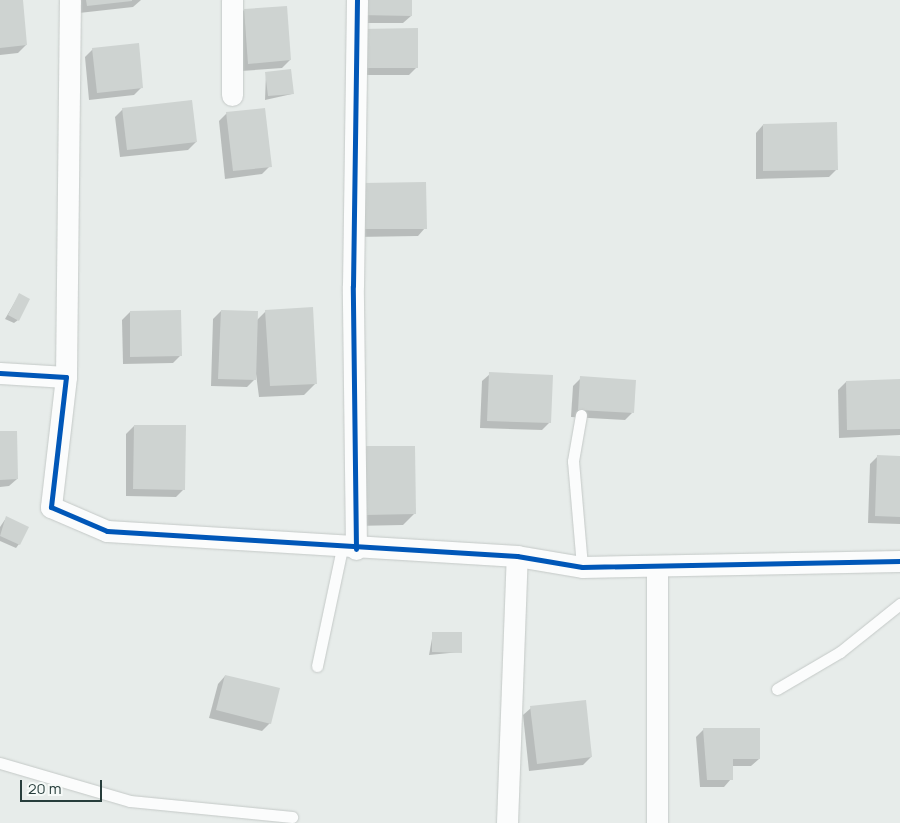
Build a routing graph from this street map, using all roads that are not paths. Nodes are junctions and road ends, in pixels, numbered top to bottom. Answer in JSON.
{"nodes":[{"id":1,"x":70,"y":0,"type":"edge"},
{"id":2,"x":232,"y":0,"type":"edge"},
{"id":3,"x":357,"y":0,"type":"edge"},
{"id":4,"x":232,"y":95,"type":"dead end"},
{"id":5,"x":0,"y":374,"type":"edge"},
{"id":6,"x":66,"y":377,"type":"junction"},
{"id":7,"x":581,"y":415,"type":"dead end"},
{"id":8,"x":349,"y":549,"type":"junction"},
{"id":9,"x":517,"y":556,"type":"junction"},
{"id":10,"x":900,"y":562,"type":"edge"},
{"id":11,"x":657,"y":566,"type":"junction"},
{"id":12,"x":582,"y":567,"type":"junction"},
{"id":13,"x":900,"y":604,"type":"edge"},
{"id":14,"x":317,"y":666,"type":"dead end"},
{"id":15,"x":777,"y":689,"type":"dead end"},
{"id":16,"x":0,"y":763,"type":"edge"},
{"id":17,"x":292,"y":817,"type":"dead end"},
{"id":18,"x":506,"y":823,"type":"edge"},
{"id":19,"x":657,"y":823,"type":"edge"}],
"edges":[{"from":1,"to":6,"type":"street"},
{"from":2,"to":4,"type":"street"},
{"from":3,"to":8,"type":"street"},
{"from":5,"to":6,"type":"street"},
{"from":6,"to":8,"type":"street"},
{"from":7,"to":12,"type":"lane"},
{"from":8,"to":9,"type":"street"},
{"from":8,"to":14,"type":"lane"},
{"from":9,"to":12,"type":"street"},
{"from":9,"to":18,"type":"street"},
{"from":10,"to":11,"type":"street"},
{"from":11,"to":12,"type":"street"},
{"from":11,"to":19,"type":"street"},
{"from":13,"to":15,"type":"lane"},
{"from":16,"to":17,"type":"lane"}]}
